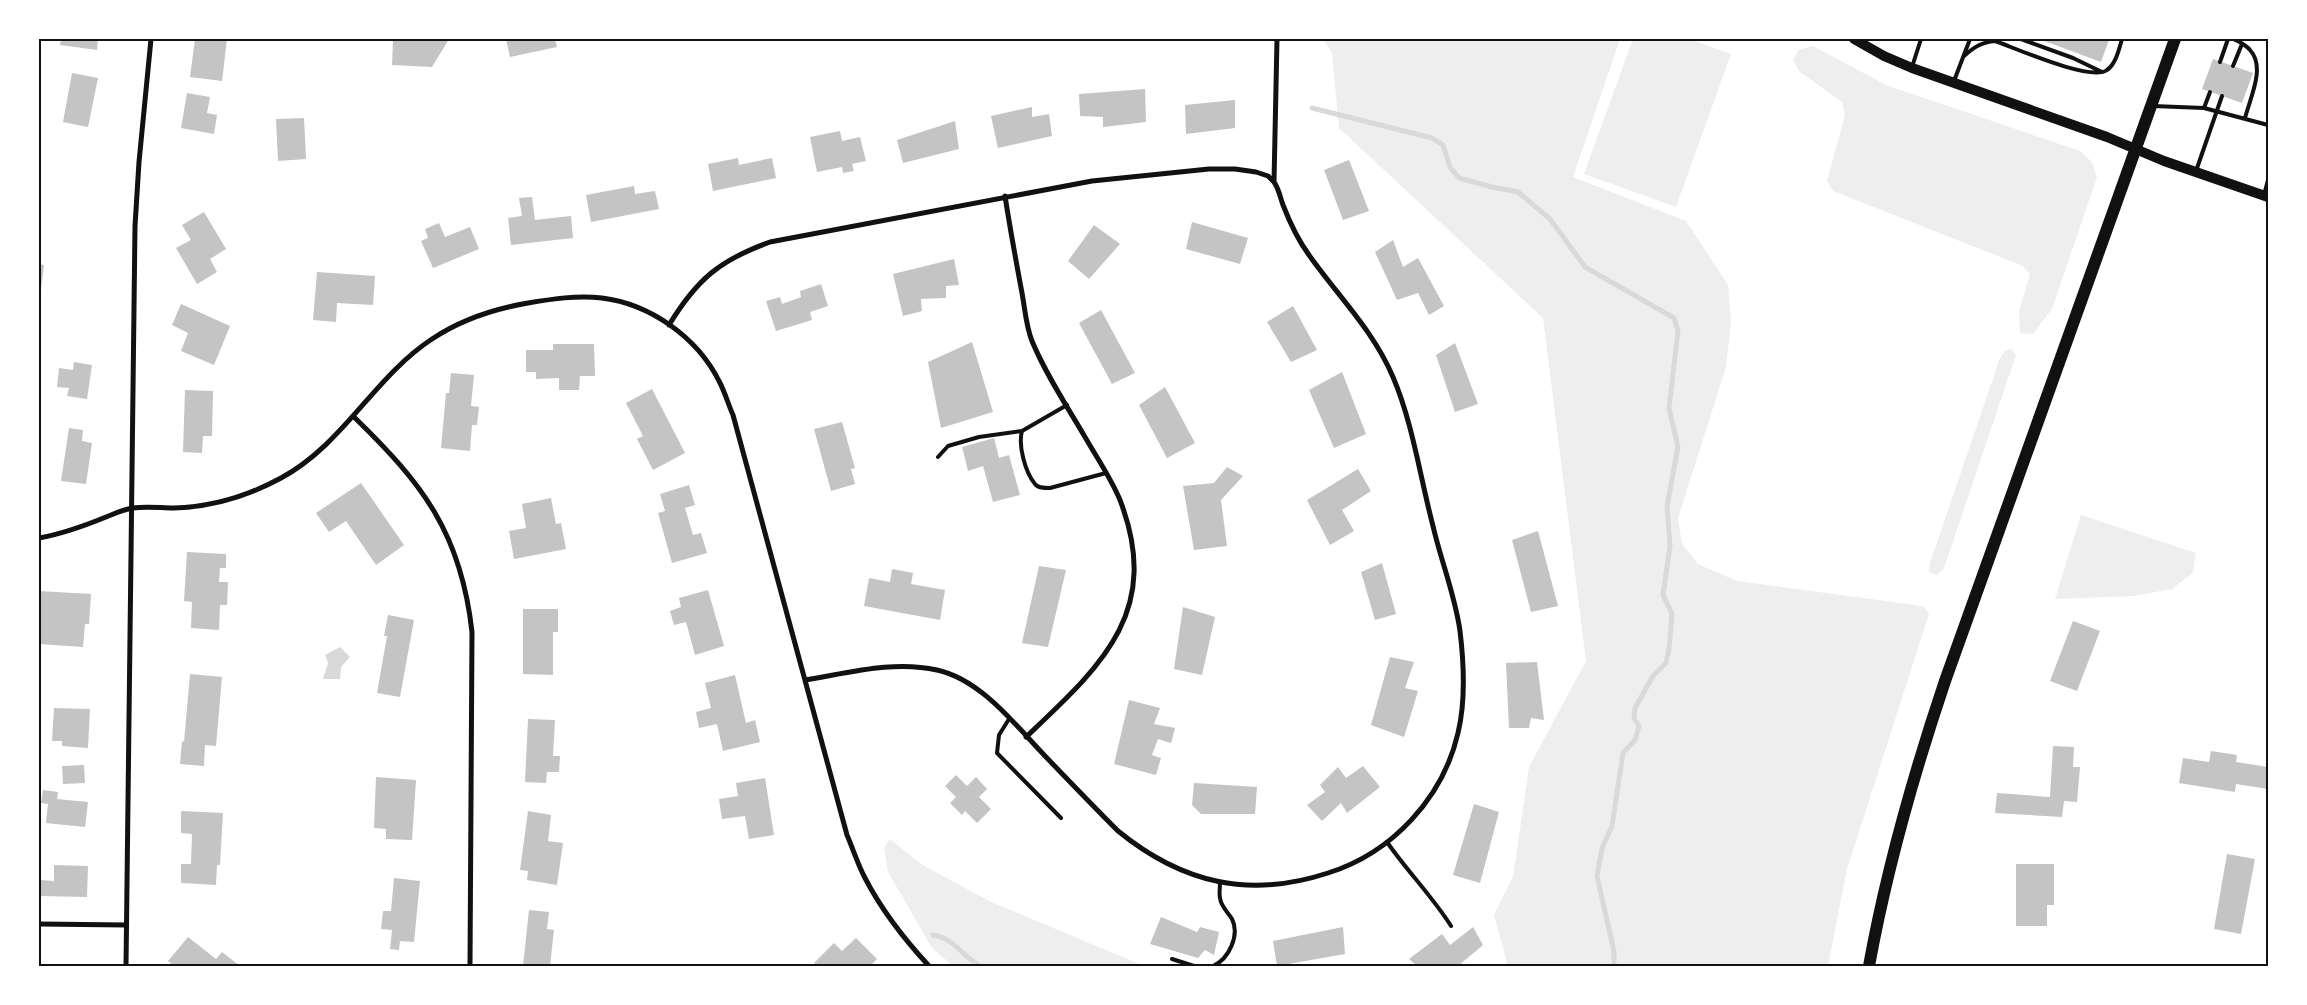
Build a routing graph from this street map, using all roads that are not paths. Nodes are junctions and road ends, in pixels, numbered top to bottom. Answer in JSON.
{"nodes":[{"id":1,"x":151,"y":39,"type":"edge"},
{"id":2,"x":1277,"y":39,"type":"edge"},
{"id":3,"x":1854,"y":39,"type":"edge"},
{"id":4,"x":1922,"y":39,"type":"edge"},
{"id":5,"x":1970,"y":39,"type":"edge"},
{"id":6,"x":2020,"y":39,"type":"edge"},
{"id":7,"x":2122,"y":39,"type":"edge"},
{"id":8,"x":2175,"y":39,"type":"edge"},
{"id":9,"x":2228,"y":39,"type":"edge"},
{"id":10,"x":2234,"y":39,"type":"edge"},
{"id":11,"x":2242,"y":44,"type":"junction"},
{"id":12,"x":1964,"y":56,"type":"junction"},
{"id":13,"x":2220,"y":62,"type":"dead end"},
{"id":14,"x":2233,"y":66,"type":"dead end"},
{"id":15,"x":1912,"y":68,"type":"junction"},
{"id":16,"x":2104,"y":72,"type":"junction"},
{"id":17,"x":1953,"y":83,"type":"junction"},
{"id":18,"x":2210,"y":92,"type":"dead end"},
{"id":19,"x":2222,"y":96,"type":"dead end"},
{"id":20,"x":2150,"y":106,"type":"junction"},
{"id":21,"x":2204,"y":108,"type":"junction"},
{"id":22,"x":2217,"y":111,"type":"junction"},
{"id":23,"x":2245,"y":118,"type":"junction"},
{"id":24,"x":2268,"y":125,"type":"edge"},
{"id":25,"x":2136,"y":149,"type":"junction"},
{"id":26,"x":2196,"y":171,"type":"junction"},
{"id":27,"x":2268,"y":180,"type":"edge"},
{"id":28,"x":1274,"y":182,"type":"junction"},
{"id":29,"x":1006,"y":196,"type":"junction"},
{"id":30,"x":2266,"y":197,"type":"edge"},
{"id":31,"x":669,"y":325,"type":"junction"},
{"id":32,"x":1067,"y":405,"type":"junction"},
{"id":33,"x":354,"y":417,"type":"junction"},
{"id":34,"x":1022,"y":431,"type":"junction"},
{"id":35,"x":938,"y":456,"type":"dead end"},
{"id":36,"x":1106,"y":473,"type":"junction"},
{"id":37,"x":132,"y":508,"type":"junction"},
{"id":38,"x":39,"y":538,"type":"edge"},
{"id":39,"x":805,"y":680,"type":"junction"},
{"id":40,"x":1009,"y":718,"type":"junction"},
{"id":41,"x":1026,"y":737,"type":"junction"},
{"id":42,"x":1061,"y":818,"type":"dead end"},
{"id":43,"x":1387,"y":842,"type":"junction"},
{"id":44,"x":1220,"y":882,"type":"junction"},
{"id":45,"x":39,"y":924,"type":"edge"},
{"id":46,"x":126,"y":926,"type":"junction"},
{"id":47,"x":1451,"y":926,"type":"dead end"},
{"id":48,"x":1172,"y":960,"type":"dead end"},
{"id":49,"x":126,"y":966,"type":"edge"},
{"id":50,"x":470,"y":966,"type":"edge"},
{"id":51,"x":929,"y":966,"type":"edge"},
{"id":52,"x":1194,"y":966,"type":"edge"},
{"id":53,"x":1213,"y":966,"type":"edge"},
{"id":54,"x":1869,"y":966,"type":"edge"}],
"edges":[{"from":1,"to":37,"type":"street"},
{"from":2,"to":28,"type":"street"},
{"from":3,"to":15,"type":"main road"},
{"from":4,"to":15,"type":"lane"},
{"from":5,"to":12,"type":"lane"},
{"from":6,"to":16,"type":"lane"},
{"from":7,"to":16,"type":"lane"},
{"from":8,"to":20,"type":"main road"},
{"from":9,"to":13,"type":"lane"},
{"from":10,"to":11,"type":"lane"},
{"from":11,"to":14,"type":"lane"},
{"from":11,"to":23,"type":"lane"},
{"from":12,"to":16,"type":"lane"},
{"from":12,"to":17,"type":"lane"},
{"from":15,"to":17,"type":"main road"},
{"from":17,"to":25,"type":"main road"},
{"from":18,"to":21,"type":"lane"},
{"from":19,"to":22,"type":"lane"},
{"from":20,"to":21,"type":"lane"},
{"from":20,"to":25,"type":"main road"},
{"from":21,"to":22,"type":"lane"},
{"from":22,"to":23,"type":"lane"},
{"from":22,"to":26,"type":"lane"},
{"from":23,"to":24,"type":"lane"},
{"from":25,"to":26,"type":"main road"},
{"from":25,"to":54,"type":"main road"},
{"from":26,"to":30,"type":"main road"},
{"from":27,"to":30,"type":"lane"},
{"from":28,"to":29,"type":"street"},
{"from":28,"to":43,"type":"street"},
{"from":29,"to":31,"type":"street"},
{"from":29,"to":32,"type":"street"},
{"from":31,"to":33,"type":"street"},
{"from":31,"to":39,"type":"street"},
{"from":32,"to":34,"type":"lane"},
{"from":32,"to":36,"type":"street"},
{"from":33,"to":37,"type":"street"},
{"from":33,"to":50,"type":"street"},
{"from":34,"to":35,"type":"lane"},
{"from":34,"to":36,"type":"lane"},
{"from":36,"to":41,"type":"street"},
{"from":37,"to":38,"type":"street"},
{"from":37,"to":46,"type":"street"},
{"from":39,"to":40,"type":"street"},
{"from":39,"to":51,"type":"street"},
{"from":40,"to":41,"type":"street"},
{"from":40,"to":42,"type":"lane"},
{"from":41,"to":44,"type":"street"},
{"from":43,"to":44,"type":"street"},
{"from":43,"to":47,"type":"lane"},
{"from":44,"to":53,"type":"lane"},
{"from":45,"to":46,"type":"street"},
{"from":46,"to":49,"type":"street"},
{"from":48,"to":52,"type":"lane"}]}
